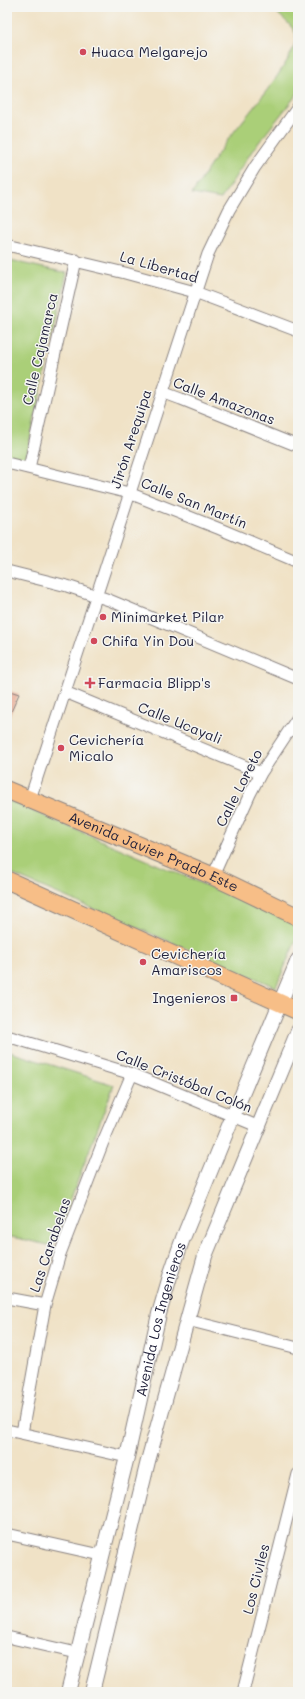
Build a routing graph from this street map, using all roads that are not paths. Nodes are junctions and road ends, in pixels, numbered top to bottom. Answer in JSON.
{"nodes":[{"id":1,"x":298,"y":108,"type":"edge"},
{"id":2,"x":7,"y":244,"type":"edge"},
{"id":3,"x":76,"y":260,"type":"junction"},
{"id":4,"x":195,"y":292,"type":"junction"},
{"id":5,"x":298,"y":331,"type":"edge"},
{"id":6,"x":162,"y":392,"type":"junction"},
{"id":7,"x":298,"y":446,"type":"edge"},
{"id":8,"x":7,"y":463,"type":"edge"},
{"id":9,"x":28,"y":468,"type":"junction"},
{"id":10,"x":129,"y":493,"type":"junction"},
{"id":11,"x":298,"y":562,"type":"edge"},
{"id":12,"x":7,"y":571,"type":"edge"},
{"id":13,"x":96,"y":595,"type":"junction"},
{"id":14,"x":298,"y":679,"type":"edge"},
{"id":15,"x":65,"y":692,"type":"junction"},
{"id":16,"x":298,"y":717,"type":"edge"},
{"id":17,"x":261,"y":773,"type":"junction"},
{"id":18,"x":7,"y":790,"type":"edge"},
{"id":19,"x":30,"y":799,"type":"junction"},
{"id":20,"x":213,"y":876,"type":"junction"},
{"id":21,"x":7,"y":880,"type":"edge"},
{"id":22,"x":298,"y":917,"type":"edge"},
{"id":23,"x":298,"y":960,"type":"edge"},
{"id":24,"x":280,"y":1003,"type":"junction"},
{"id":25,"x":298,"y":1011,"type":"edge"},
{"id":26,"x":298,"y":1031,"type":"edge"},
{"id":27,"x":7,"y":1036,"type":"edge"},
{"id":28,"x":132,"y":1074,"type":"junction"},
{"id":29,"x":232,"y":1116,"type":"junction"},
{"id":30,"x":257,"y":1126,"type":"junction"},
{"id":31,"x":7,"y":1298,"type":"edge"},
{"id":32,"x":46,"y":1305,"type":"junction"},
{"id":33,"x":187,"y":1320,"type":"junction"},
{"id":34,"x":298,"y":1348,"type":"edge"},
{"id":35,"x":7,"y":1430,"type":"edge"},
{"id":36,"x":22,"y":1433,"type":"junction"},
{"id":37,"x":127,"y":1456,"type":"junction"},
{"id":38,"x":298,"y":1474,"type":"edge"},
{"id":39,"x":7,"y":1534,"type":"edge"},
{"id":40,"x":101,"y":1555,"type":"junction"},
{"id":41,"x":7,"y":1637,"type":"edge"},
{"id":42,"x":77,"y":1653,"type":"junction"},
{"id":43,"x":68,"y":1692,"type":"edge"},
{"id":44,"x":92,"y":1692,"type":"edge"},
{"id":45,"x":243,"y":1692,"type":"edge"}],
"edges":[{"from":1,"to":4,"type":"street","name":"Jirón Arequipa"},
{"from":2,"to":3,"type":"street","name":"La Libertad"},
{"from":3,"to":4,"type":"street","name":"La Libertad"},
{"from":3,"to":9,"type":"street","name":"Calle Cajamarca"},
{"from":4,"to":5,"type":"street","name":"La Libertad"},
{"from":4,"to":6,"type":"street","name":"Jirón Arequipa"},
{"from":6,"to":7,"type":"street","name":"Calle Amazonas"},
{"from":6,"to":10,"type":"street","name":"Jirón Arequipa"},
{"from":8,"to":9,"type":"street","name":"Calle San Martín"},
{"from":9,"to":10,"type":"street","name":"Calle San Martín"},
{"from":10,"to":11,"type":"street","name":"Calle San Martín"},
{"from":10,"to":13,"type":"street","name":"Jirón Arequipa"},
{"from":12,"to":13,"type":"street"},
{"from":13,"to":14,"type":"street"},
{"from":13,"to":15,"type":"street","name":"Jirón Arequipa"},
{"from":15,"to":17,"type":"street","name":"Calle Ucayali"},
{"from":15,"to":19,"type":"street","name":"Jirón Arequipa"},
{"from":16,"to":17,"type":"street","name":"Calle Loreto"},
{"from":17,"to":20,"type":"street","name":"Calle Loreto"},
{"from":18,"to":19,"type":"main road","name":"Avenida Javier Prado Este"},
{"from":19,"to":20,"type":"main road","name":"Avenida Javier Prado Este"},
{"from":20,"to":22,"type":"main road","name":"Avenida Javier Prado Este"},
{"from":21,"to":24,"type":"main road"},
{"from":23,"to":24,"type":"street","name":"Avenida Los Ingenieros"},
{"from":24,"to":25,"type":"main road"},
{"from":24,"to":29,"type":"street","name":"Avenida Los Ingenieros"},
{"from":26,"to":30,"type":"street","name":"Avenida Los Ingenieros"},
{"from":27,"to":28,"type":"street","name":"Calle Cristóbal Colón"},
{"from":28,"to":29,"type":"street","name":"Calle Cristóbal Colón"},
{"from":28,"to":32,"type":"street","name":"Las Carabelas"},
{"from":29,"to":30,"type":"street","name":"Calle Cristóbal Colón"},
{"from":29,"to":37,"type":"street","name":"Avenida Los Ingenieros"},
{"from":30,"to":33,"type":"street","name":"Avenida Los Ingenieros"},
{"from":31,"to":32,"type":"street"},
{"from":32,"to":36,"type":"street","name":"Las Carabelas"},
{"from":33,"to":34,"type":"street"},
{"from":33,"to":44,"type":"street","name":"Avenida Los Ingenieros"},
{"from":35,"to":36,"type":"street"},
{"from":36,"to":37,"type":"street"},
{"from":37,"to":40,"type":"street","name":"Avenida Los Ingenieros"},
{"from":38,"to":45,"type":"street","name":"Los Civiles"},
{"from":39,"to":40,"type":"street"},
{"from":40,"to":42,"type":"street","name":"Avenida Los Ingenieros"},
{"from":41,"to":42,"type":"street"},
{"from":42,"to":43,"type":"street","name":"Avenida Los Ingenieros"}]}
